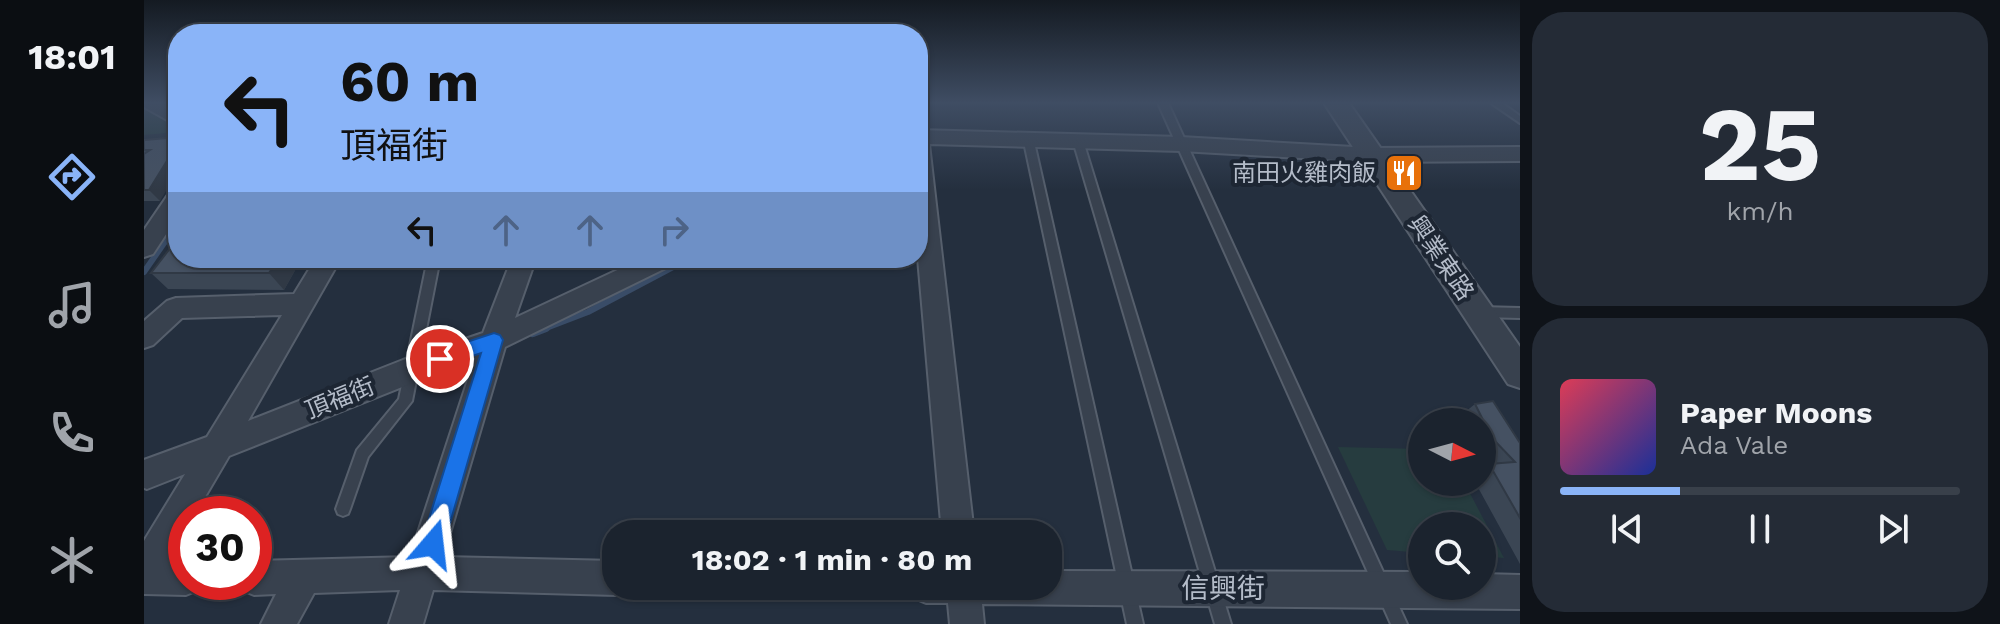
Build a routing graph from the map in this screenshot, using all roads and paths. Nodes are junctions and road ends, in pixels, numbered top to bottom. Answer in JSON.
{"nodes":[{"id":1,"x":1176,"y":132,"type":"edge"},
{"id":2,"x":1356,"y":132,"type":"edge"},
{"id":3,"x":928,"y":140,"type":"edge"},
{"id":4,"x":1029,"y":142,"type":"junction"},
{"id":5,"x":1079,"y":144,"type":"junction"},
{"id":6,"x":1181,"y":144,"type":"junction"},
{"id":7,"x":1371,"y":155,"type":"junction"},
{"id":8,"x":1518,"y":157,"type":"edge"},
{"id":9,"x":168,"y":213,"type":"edge"},
{"id":10,"x":928,"y":238,"type":"edge"},
{"id":11,"x":144,"y":248,"type":"edge"},
{"id":12,"x":323,"y":268,"type":"edge"},
{"id":13,"x":432,"y":268,"type":"edge"},
{"id":14,"x":520,"y":268,"type":"edge"},
{"id":15,"x":644,"y":268,"type":"edge"},
{"id":16,"x":301,"y":304,"type":"junction"},
{"id":17,"x":1478,"y":312,"type":"junction"},
{"id":18,"x":1520,"y":313,"type":"edge"},
{"id":19,"x":144,"y":337,"type":"edge"},
{"id":20,"x":494,"y":340,"type":"junction"},
{"id":21,"x":413,"y":368,"type":"junction"},
{"id":22,"x":1520,"y":374,"type":"edge"},
{"id":23,"x":213,"y":450,"type":"junction"},
{"id":24,"x":144,"y":474,"type":"edge"},
{"id":25,"x":343,"y":509,"type":"dead end"},
{"id":26,"x":957,"y":520,"type":"edge"},
{"id":27,"x":424,"y":573,"type":"junction"},
{"id":28,"x":144,"y":574,"type":"edge"},
{"id":29,"x":168,"y":576,"type":"edge"},
{"id":30,"x":272,"y":578,"type":"edge"},
{"id":31,"x":602,"y":578,"type":"edge"},
{"id":32,"x":303,"y":579,"type":"junction"},
{"id":33,"x":1062,"y":586,"type":"edge"},
{"id":34,"x":1126,"y":586,"type":"junction"},
{"id":35,"x":1382,"y":587,"type":"junction"},
{"id":36,"x":1212,"y":589,"type":"junction"},
{"id":37,"x":1520,"y":592,"type":"edge"},
{"id":38,"x":964,"y":600,"type":"edge"},
{"id":39,"x":278,"y":624,"type":"edge"},
{"id":40,"x":406,"y":624,"type":"edge"},
{"id":41,"x":967,"y":624,"type":"edge"},
{"id":42,"x":1135,"y":624,"type":"edge"},
{"id":43,"x":1223,"y":624,"type":"edge"},
{"id":44,"x":1399,"y":624,"type":"edge"}],
"edges":[{"from":1,"to":6,"type":"lane"},
{"from":2,"to":7,"type":"street","name":"興業東路"},
{"from":3,"to":4,"type":"street"},
{"from":4,"to":5,"type":"street"},
{"from":4,"to":34,"type":"lane"},
{"from":5,"to":6,"type":"street"},
{"from":5,"to":36,"type":"lane"},
{"from":6,"to":7,"type":"street"},
{"from":6,"to":35,"type":"lane"},
{"from":7,"to":8,"type":"street"},
{"from":7,"to":17,"type":"street","name":"興業東路"},
{"from":9,"to":11,"type":"street"},
{"from":10,"to":26,"type":"street"},
{"from":12,"to":16,"type":"street"},
{"from":13,"to":21,"type":"lane"},
{"from":14,"to":20,"type":"street"},
{"from":15,"to":20,"type":"street","name":"頂福街"},
{"from":16,"to":19,"type":"street"},
{"from":16,"to":23,"type":"street"},
{"from":17,"to":18,"type":"lane"},
{"from":17,"to":22,"type":"street","name":"興業東路"},
{"from":20,"to":21,"type":"street","name":"頂福街"},
{"from":20,"to":27,"type":"street"},
{"from":21,"to":23,"type":"street","name":"頂福街"},
{"from":21,"to":25,"type":"lane"},
{"from":23,"to":24,"type":"street","name":"頂福街"},
{"from":23,"to":28,"type":"street"},
{"from":27,"to":31,"type":"street"},
{"from":27,"to":32,"type":"street"},
{"from":27,"to":40,"type":"street"},
{"from":28,"to":29,"type":"street"},
{"from":30,"to":32,"type":"street"},
{"from":32,"to":39,"type":"street"},
{"from":33,"to":34,"type":"street","name":"信興街"},
{"from":34,"to":36,"type":"street","name":"信興街"},
{"from":34,"to":42,"type":"lane"},
{"from":35,"to":36,"type":"street","name":"信興街"},
{"from":35,"to":37,"type":"street","name":"信興街"},
{"from":35,"to":44,"type":"lane"},
{"from":36,"to":43,"type":"lane"},
{"from":38,"to":41,"type":"street"}]}
